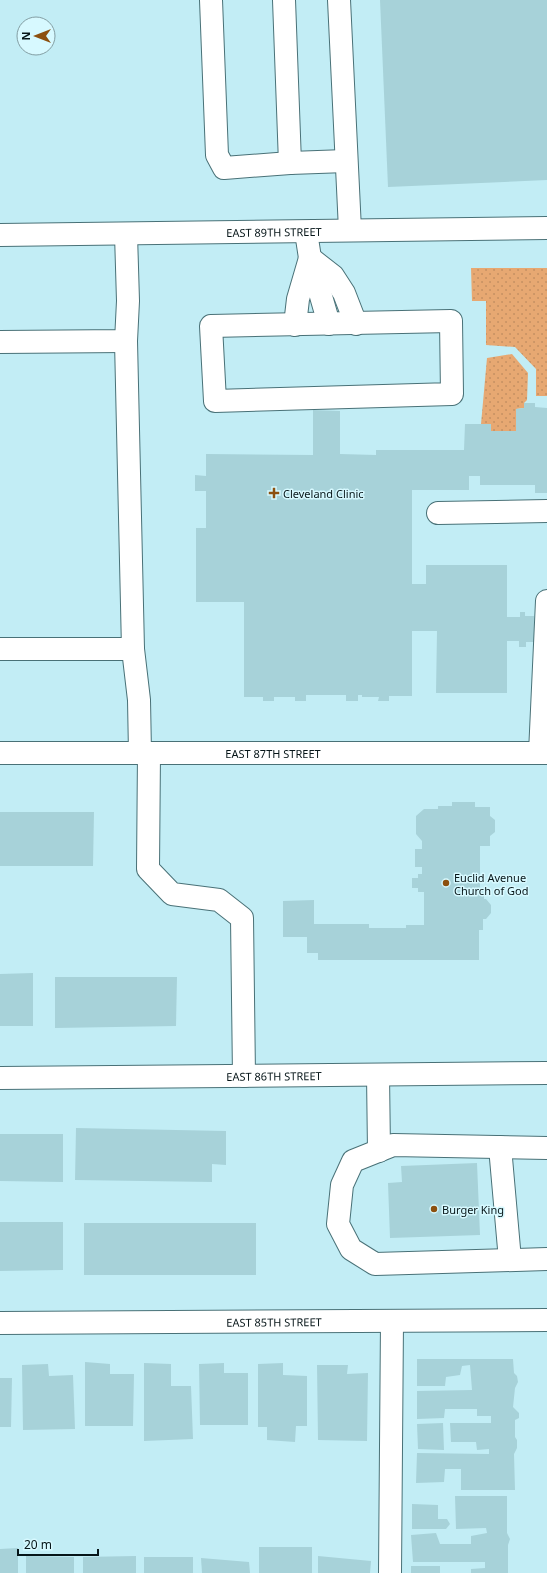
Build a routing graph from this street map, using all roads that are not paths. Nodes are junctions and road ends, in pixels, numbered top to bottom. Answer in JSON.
{"nodes":[{"id":1,"x":211,"y":0,"type":"edge"},
{"id":2,"x":284,"y":0,"type":"edge"},
{"id":3,"x":339,"y":0,"type":"edge"},
{"id":4,"x":346,"y":161,"type":"junction"},
{"id":5,"x":290,"y":163,"type":"junction"},
{"id":6,"x":547,"y":228,"type":"edge"},
{"id":7,"x":350,"y":230,"type":"junction"},
{"id":8,"x":306,"y":232,"type":"junction"},
{"id":9,"x":126,"y":234,"type":"junction"},
{"id":10,"x":0,"y":235,"type":"edge"},
{"id":11,"x":310,"y":258,"type":"junction"},
{"id":12,"x":329,"y":324,"type":"junction"},
{"id":13,"x":356,"y":324,"type":"junction"},
{"id":14,"x":294,"y":325,"type":"junction"},
{"id":15,"x":126,"y":341,"type":"junction"},
{"id":16,"x":0,"y":342,"type":"edge"},
{"id":17,"x":547,"y":511,"type":"edge"},
{"id":18,"x":438,"y":513,"type":"dead end"},
{"id":19,"x":547,"y":601,"type":"edge"},
{"id":20,"x":0,"y":649,"type":"edge"},
{"id":21,"x":133,"y":649,"type":"junction"},
{"id":22,"x":0,"y":753,"type":"edge"},
{"id":23,"x":144,"y":753,"type":"junction"},
{"id":24,"x":543,"y":753,"type":"edge"},
{"id":25,"x":547,"y":1073,"type":"edge"},
{"id":26,"x":378,"y":1075,"type":"junction"},
{"id":27,"x":244,"y":1076,"type":"junction"},
{"id":28,"x":0,"y":1078,"type":"edge"},
{"id":29,"x":500,"y":1147,"type":"junction"},
{"id":30,"x":547,"y":1148,"type":"edge"},
{"id":31,"x":379,"y":1151,"type":"junction"},
{"id":32,"x":547,"y":1259,"type":"edge"},
{"id":33,"x":510,"y":1260,"type":"junction"},
{"id":34,"x":547,"y":1320,"type":"edge"},
{"id":35,"x":392,"y":1321,"type":"junction"},
{"id":36,"x":0,"y":1323,"type":"edge"},
{"id":37,"x":390,"y":1573,"type":"edge"}],
"edges":[{"from":1,"to":5,"type":"street"},
{"from":2,"to":5,"type":"street"},
{"from":3,"to":4,"type":"street"},
{"from":4,"to":5,"type":"street"},
{"from":4,"to":7,"type":"street"},
{"from":6,"to":7,"type":"street","name":"EAST 89TH STREET"},
{"from":7,"to":8,"type":"street","name":"EAST 89TH STREET"},
{"from":8,"to":9,"type":"street","name":"EAST 89TH STREET"},
{"from":8,"to":11,"type":"street"},
{"from":9,"to":10,"type":"street","name":"EAST 89TH STREET"},
{"from":9,"to":15,"type":"street"},
{"from":11,"to":12,"type":"street"},
{"from":11,"to":13,"type":"street"},
{"from":11,"to":14,"type":"street"},
{"from":12,"to":13,"type":"street"},
{"from":12,"to":14,"type":"street"},
{"from":13,"to":14,"type":"street"},
{"from":15,"to":16,"type":"street"},
{"from":15,"to":21,"type":"street"},
{"from":17,"to":18,"type":"street"},
{"from":19,"to":24,"type":"street"},
{"from":20,"to":21,"type":"street"},
{"from":21,"to":23,"type":"street"},
{"from":22,"to":23,"type":"street","name":"EAST 87TH STREET"},
{"from":23,"to":24,"type":"street","name":"EAST 87TH STREET"},
{"from":23,"to":27,"type":"street"},
{"from":25,"to":26,"type":"street","name":"EAST 86TH STREET"},
{"from":26,"to":27,"type":"street","name":"EAST 86TH STREET"},
{"from":26,"to":31,"type":"street"},
{"from":27,"to":28,"type":"street","name":"EAST 86TH STREET"},
{"from":29,"to":30,"type":"street"},
{"from":29,"to":31,"type":"street"},
{"from":29,"to":33,"type":"street"},
{"from":31,"to":33,"type":"street"},
{"from":32,"to":33,"type":"street"},
{"from":34,"to":35,"type":"street","name":"EAST 85TH STREET"},
{"from":35,"to":36,"type":"street","name":"EAST 85TH STREET"},
{"from":35,"to":37,"type":"street"}]}
